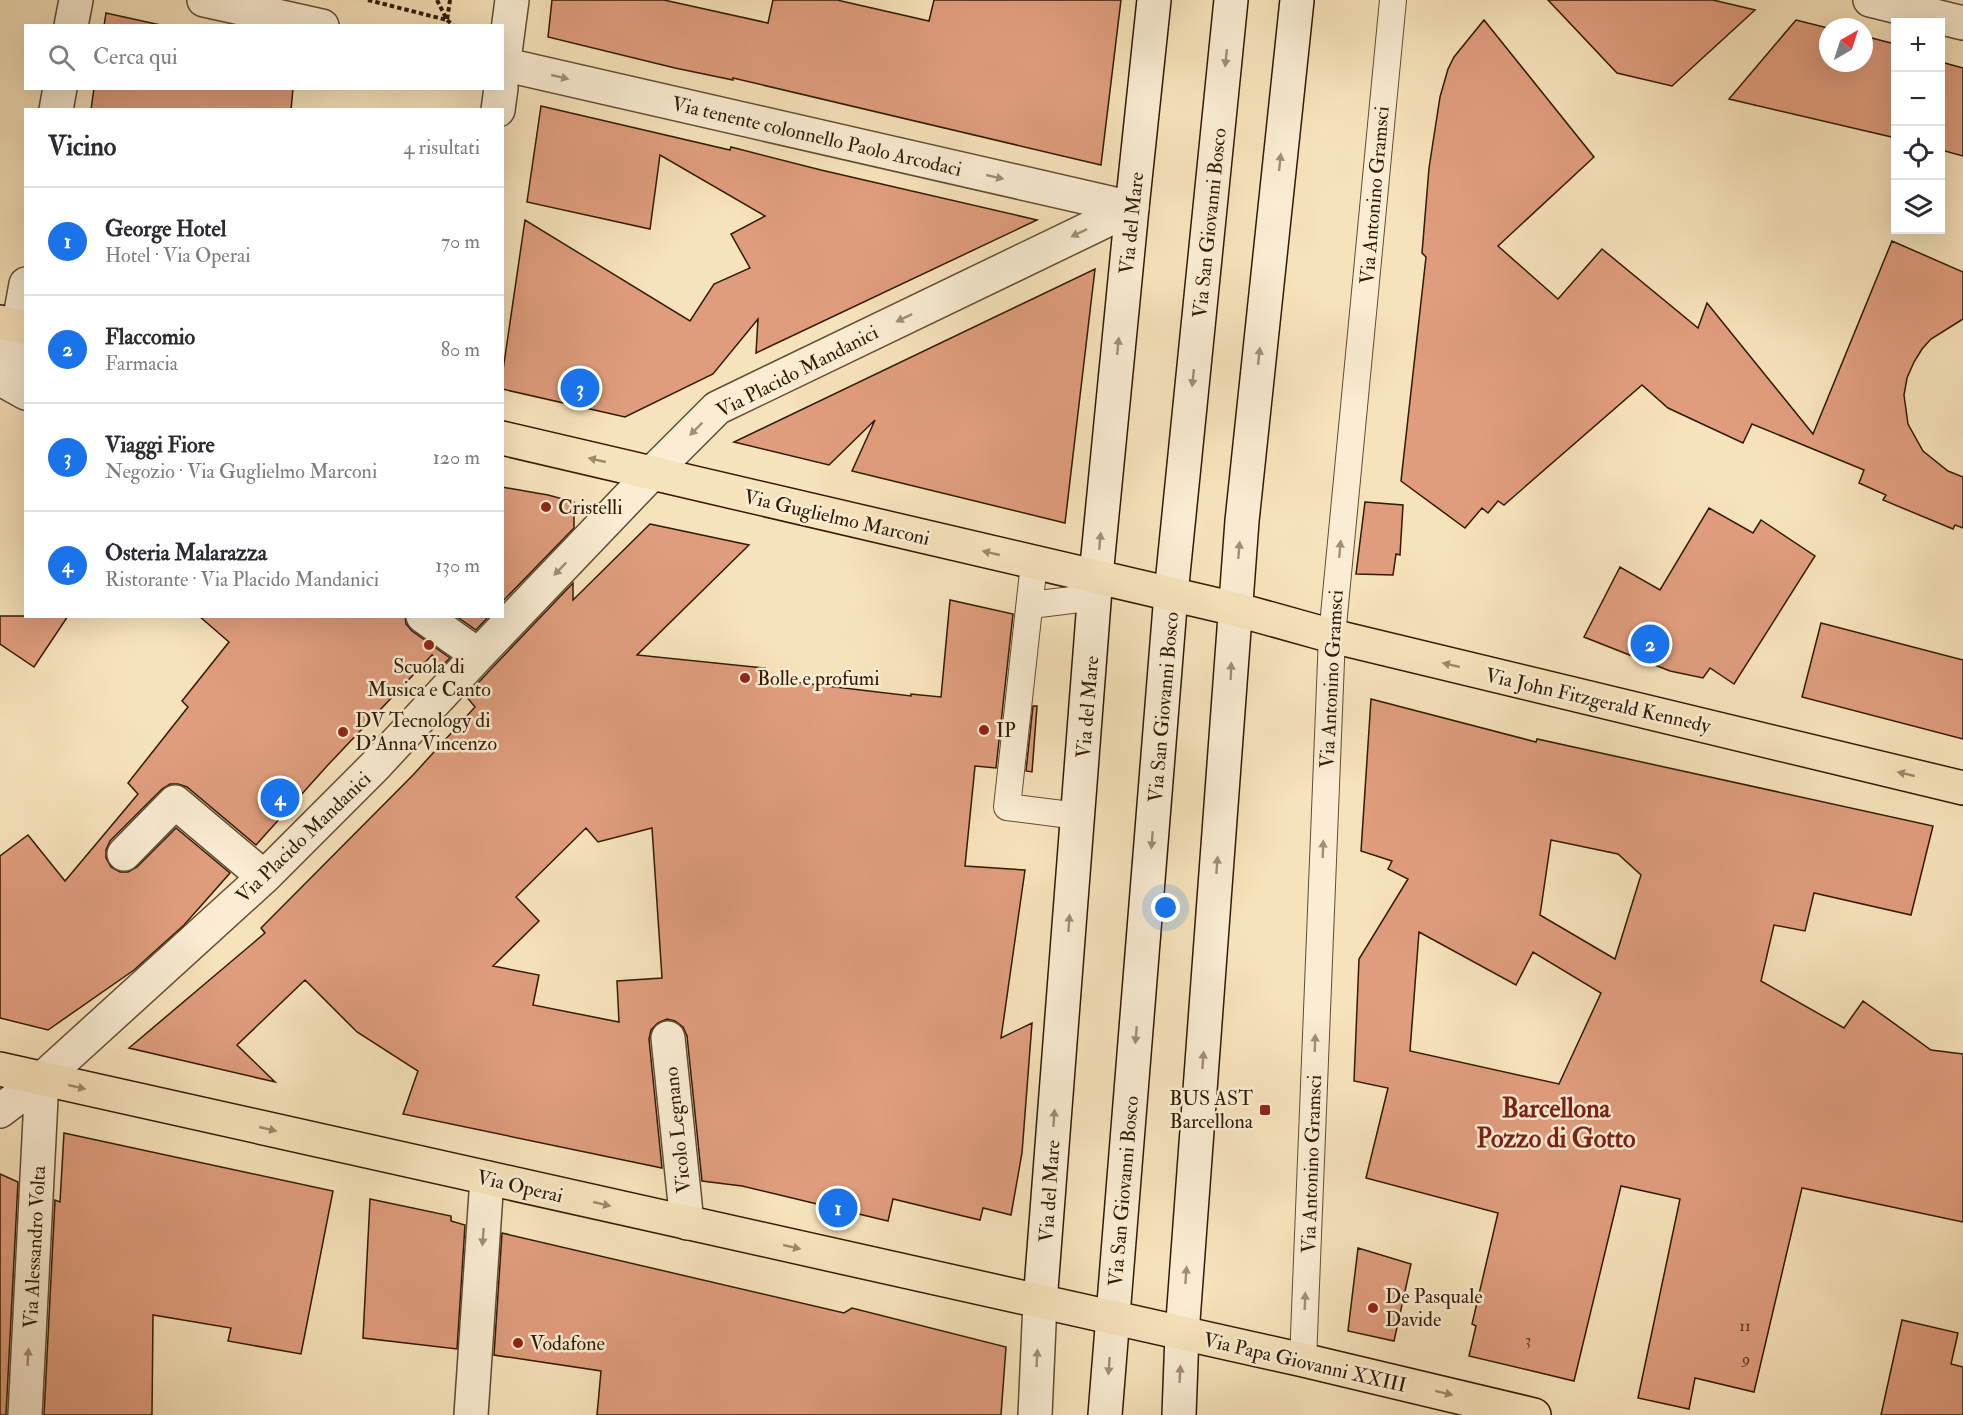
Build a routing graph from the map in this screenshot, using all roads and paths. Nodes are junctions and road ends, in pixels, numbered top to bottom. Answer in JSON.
{"nodes":[{"id":1,"x":76,"y":0,"type":"edge"},
{"id":2,"x":204,"y":0,"type":"edge"},
{"id":3,"x":368,"y":0,"type":"edge"},
{"id":4,"x":436,"y":0,"type":"edge"},
{"id":5,"x":450,"y":0,"type":"edge"},
{"id":6,"x":512,"y":0,"type":"edge"},
{"id":7,"x":1154,"y":0,"type":"edge"},
{"id":8,"x":1231,"y":0,"type":"edge"},
{"id":9,"x":1297,"y":0,"type":"edge"},
{"id":10,"x":1393,"y":0,"type":"edge"},
{"id":11,"x":1870,"y":0,"type":"edge"},
{"id":12,"x":447,"y":20,"type":"junction"},
{"id":13,"x":1963,"y":23,"type":"edge"},
{"id":14,"x":71,"y":24,"type":"edge"},
{"id":15,"x":313,"y":24,"type":"edge"},
{"id":16,"x":452,"y":24,"type":"edge"},
{"id":17,"x":504,"y":58,"type":"edge"},
{"id":18,"x":504,"y":73,"type":"edge"},
{"id":19,"x":60,"y":90,"type":"edge"},
{"id":20,"x":500,"y":90,"type":"edge"},
{"id":21,"x":56,"y":108,"type":"edge"},
{"id":22,"x":498,"y":108,"type":"edge"},
{"id":23,"x":1132,"y":208,"type":"junction"},
{"id":24,"x":24,"y":291,"type":"edge"},
{"id":25,"x":15,"y":325,"type":"edge"},
{"id":26,"x":24,"y":392,"type":"edge"},
{"id":27,"x":504,"y":438,"type":"edge"},
{"id":28,"x":651,"y":473,"type":"junction"},
{"id":29,"x":1034,"y":563,"type":"junction"},
{"id":30,"x":1096,"y":587,"type":"junction"},
{"id":31,"x":1171,"y":594,"type":"junction"},
{"id":32,"x":1031,"y":604,"type":"junction"},
{"id":33,"x":1235,"y":609,"type":"junction"},
{"id":34,"x":426,"y":618,"type":"edge"},
{"id":35,"x":1332,"y":636,"type":"junction"},
{"id":36,"x":478,"y":655,"type":"junction"},
{"id":37,"x":1963,"y":788,"type":"edge"},
{"id":38,"x":1078,"y":816,"type":"junction"},
{"id":39,"x":124,"y":854,"type":"dead end"},
{"id":40,"x":264,"y":877,"type":"junction"},
{"id":41,"x":668,"y":1038,"type":"dead end"},
{"id":42,"x":0,"y":1069,"type":"edge"},
{"id":43,"x":42,"y":1079,"type":"junction"},
{"id":44,"x":0,"y":1111,"type":"edge"},
{"id":45,"x":487,"y":1178,"type":"junction"},
{"id":46,"x":687,"y":1223,"type":"junction"},
{"id":47,"x":1040,"y":1302,"type":"junction"},
{"id":48,"x":1112,"y":1317,"type":"junction"},
{"id":49,"x":1182,"y":1334,"type":"junction"},
{"id":50,"x":1303,"y":1360,"type":"junction"},
{"id":51,"x":26,"y":1415,"type":"edge"},
{"id":52,"x":471,"y":1415,"type":"edge"},
{"id":53,"x":1035,"y":1415,"type":"edge"},
{"id":54,"x":1105,"y":1415,"type":"edge"},
{"id":55,"x":1179,"y":1415,"type":"edge"},
{"id":56,"x":1534,"y":1415,"type":"edge"}],
"edges":[{"from":1,"to":14,"type":"street"},
{"from":2,"to":15,"type":"street"},
{"from":3,"to":12,"type":"path"},
{"from":4,"to":12,"type":"path"},
{"from":5,"to":12,"type":"path"},
{"from":6,"to":17,"type":"street"},
{"from":7,"to":23,"type":"street","name":"Via del Mare"},
{"from":8,"to":31,"type":"street","name":"Via San Giovanni Bosco","one_way":true},
{"from":33,"to":9,"type":"street","one_way":true},
{"from":35,"to":10,"type":"lane","name":"Via Antonino Gramsci","one_way":true},
{"from":11,"to":13,"type":"street"},
{"from":12,"to":16,"type":"path"},
{"from":18,"to":23,"type":"street","name":"Via tenente colonnello Paolo Arcodaci","one_way":true},
{"from":19,"to":21,"type":"street"},
{"from":20,"to":22,"type":"street"},
{"from":23,"to":28,"type":"street","name":"Via Placido Mandanici","one_way":true},
{"from":30,"to":23,"type":"street","name":"Via del Mare","one_way":true},
{"from":24,"to":25,"type":"street"},
{"from":25,"to":26,"type":"street"},
{"from":28,"to":27,"type":"main road","name":"Via Guglielmo Marconi","one_way":true},
{"from":29,"to":28,"type":"main road","name":"Via Guglielmo Marconi","one_way":true},
{"from":28,"to":36,"type":"street","name":"Via Placido Mandanici","one_way":true},
{"from":29,"to":30,"type":"main road","name":"Via Guglielmo Marconi"},
{"from":29,"to":32,"type":"lane"},
{"from":30,"to":31,"type":"main road","name":"Via Guglielmo Marconi"},
{"from":30,"to":32,"type":"lane"},
{"from":30,"to":38,"type":"street","name":"Via del Mare"},
{"from":31,"to":33,"type":"main road","name":"Via Guglielmo Marconi"},
{"from":31,"to":48,"type":"street","name":"Via San Giovanni Bosco","one_way":true},
{"from":32,"to":38,"type":"lane"},
{"from":33,"to":35,"type":"main road","name":"Via John Fitzgerald Kennedy"},
{"from":49,"to":33,"type":"street","one_way":true},
{"from":34,"to":36,"type":"street"},
{"from":37,"to":35,"type":"main road","name":"Via John Fitzgerald Kennedy","one_way":true},
{"from":50,"to":35,"type":"lane","name":"Via Antonino Gramsci","one_way":true},
{"from":36,"to":40,"type":"street","name":"Via Placido Mandanici"},
{"from":47,"to":38,"type":"street","name":"Via del Mare","one_way":true},
{"from":39,"to":40,"type":"street"},
{"from":40,"to":43,"type":"street","name":"Via Placido Mandanici"},
{"from":41,"to":46,"type":"street","name":"Vicolo Legnano"},
{"from":42,"to":43,"type":"main road","name":"Via Operai"},
{"from":43,"to":44,"type":"street","name":"Via Placido Mandanici"},
{"from":43,"to":45,"type":"main road","name":"Via Operai","one_way":true},
{"from":51,"to":43,"type":"street","name":"Via Alessandro Volta","one_way":true},
{"from":45,"to":46,"type":"main road","name":"Via Operai","one_way":true},
{"from":45,"to":52,"type":"street","one_way":true},
{"from":46,"to":47,"type":"main road","name":"Via Operai","one_way":true},
{"from":47,"to":48,"type":"main road","name":"Via Operai"},
{"from":53,"to":47,"type":"street","name":"Via del Mare","one_way":true},
{"from":48,"to":49,"type":"main road","name":"Via Papa Giovanni XXIII"},
{"from":48,"to":54,"type":"street","name":"Via San Giovanni Bosco","one_way":true},
{"from":49,"to":50,"type":"main road","name":"Via Papa Giovanni XXIII"},
{"from":55,"to":49,"type":"street","one_way":true},
{"from":50,"to":56,"type":"main road","name":"Via Papa Giovanni XXIII","one_way":true}]}
